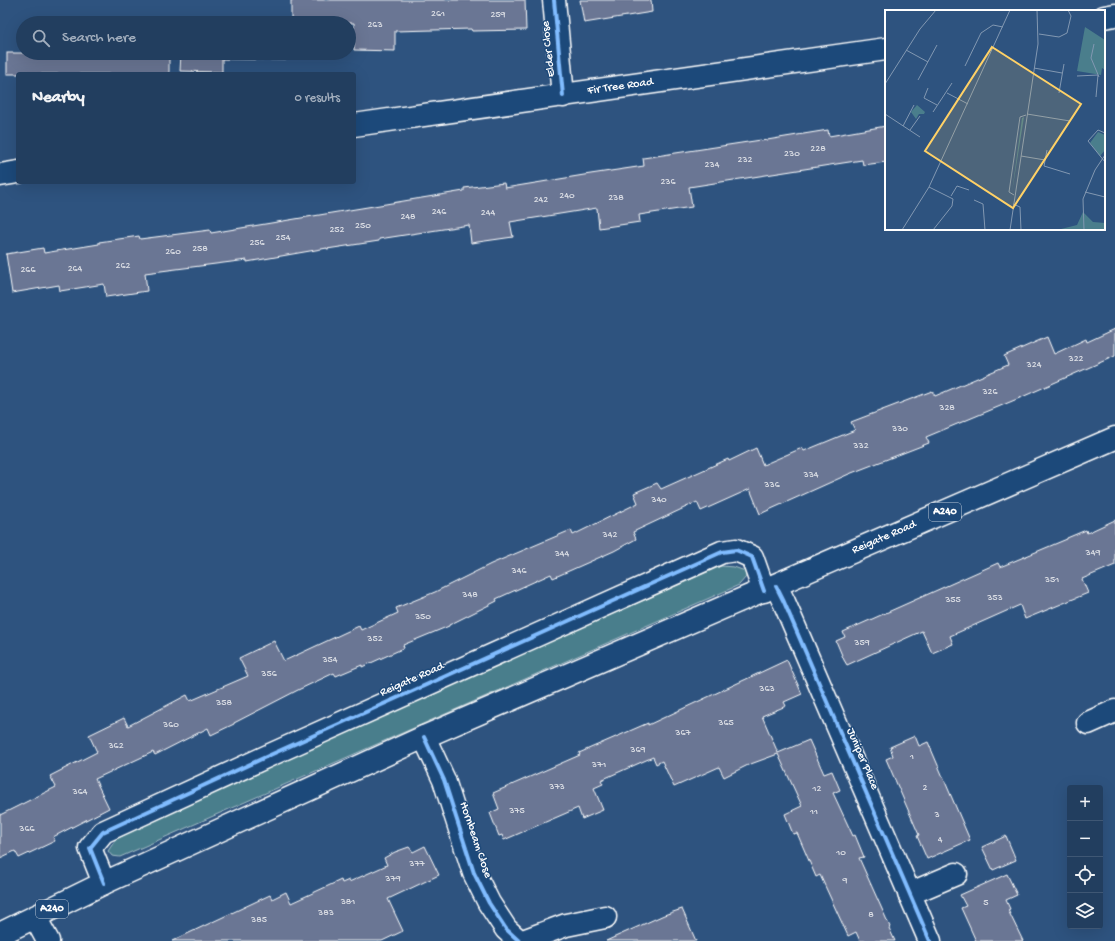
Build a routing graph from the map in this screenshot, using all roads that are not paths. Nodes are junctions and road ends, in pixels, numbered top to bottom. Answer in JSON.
{"nodes":[{"id":1,"x":554,"y":0,"type":"edge"},
{"id":2,"x":1115,"y":15,"type":"edge"},
{"id":3,"x":1105,"y":17,"type":"edge"},
{"id":4,"x":885,"y":49,"type":"edge"},
{"id":5,"x":563,"y":96,"type":"junction"},
{"id":6,"x":356,"y":125,"type":"edge"},
{"id":7,"x":16,"y":172,"type":"edge"},
{"id":8,"x":0,"y":175,"type":"edge"},
{"id":9,"x":1115,"y":438,"type":"edge"},
{"id":10,"x":770,"y":588,"type":"junction"},
{"id":11,"x":1115,"y":712,"type":"edge"},
{"id":12,"x":1088,"y":723,"type":"dead end"},
{"id":13,"x":424,"y":737,"type":"junction"},
{"id":14,"x":956,"y":874,"type":"dead end"},
{"id":15,"x":104,"y":883,"type":"junction"},
{"id":16,"x":910,"y":894,"type":"junction"},
{"id":17,"x":605,"y":917,"type":"dead end"},
{"id":18,"x":35,"y":918,"type":"junction"},
{"id":19,"x":0,"y":934,"type":"edge"},
{"id":20,"x":48,"y":941,"type":"edge"},
{"id":21,"x":519,"y":941,"type":"edge"},
{"id":22,"x":523,"y":941,"type":"edge"},
{"id":23,"x":930,"y":941,"type":"edge"}],
"edges":[{"from":1,"to":5,"type":"main road","name":"Elder Close"},
{"from":2,"to":3,"type":"main road"},
{"from":4,"to":5,"type":"main road","name":"Fir Tree Road"},
{"from":5,"to":6,"type":"main road","name":"Fir Tree Road"},
{"from":7,"to":8,"type":"main road"},
{"from":9,"to":10,"type":"main road","name":"Reigate Road","number":"A240"},
{"from":10,"to":13,"type":"main road","name":"Reigate Road","number":"A240"},
{"from":10,"to":15,"type":"main road","name":"Reigate Road"},
{"from":10,"to":16,"type":"main road","name":"Juniper Place"},
{"from":11,"to":12,"type":"main road"},
{"from":13,"to":15,"type":"main road","name":"Reigate Road","number":"A240"},
{"from":13,"to":21,"type":"main road","name":"Hornbeam Close"},
{"from":14,"to":16,"type":"main road"},
{"from":15,"to":18,"type":"main road","name":"Reigate Road","number":"A240"},
{"from":16,"to":23,"type":"main road","name":"Juniper Place"},
{"from":17,"to":22,"type":"main road"},
{"from":18,"to":19,"type":"main road","name":"Reigate Road","number":"A240"},
{"from":18,"to":20,"type":"main road"}]}
